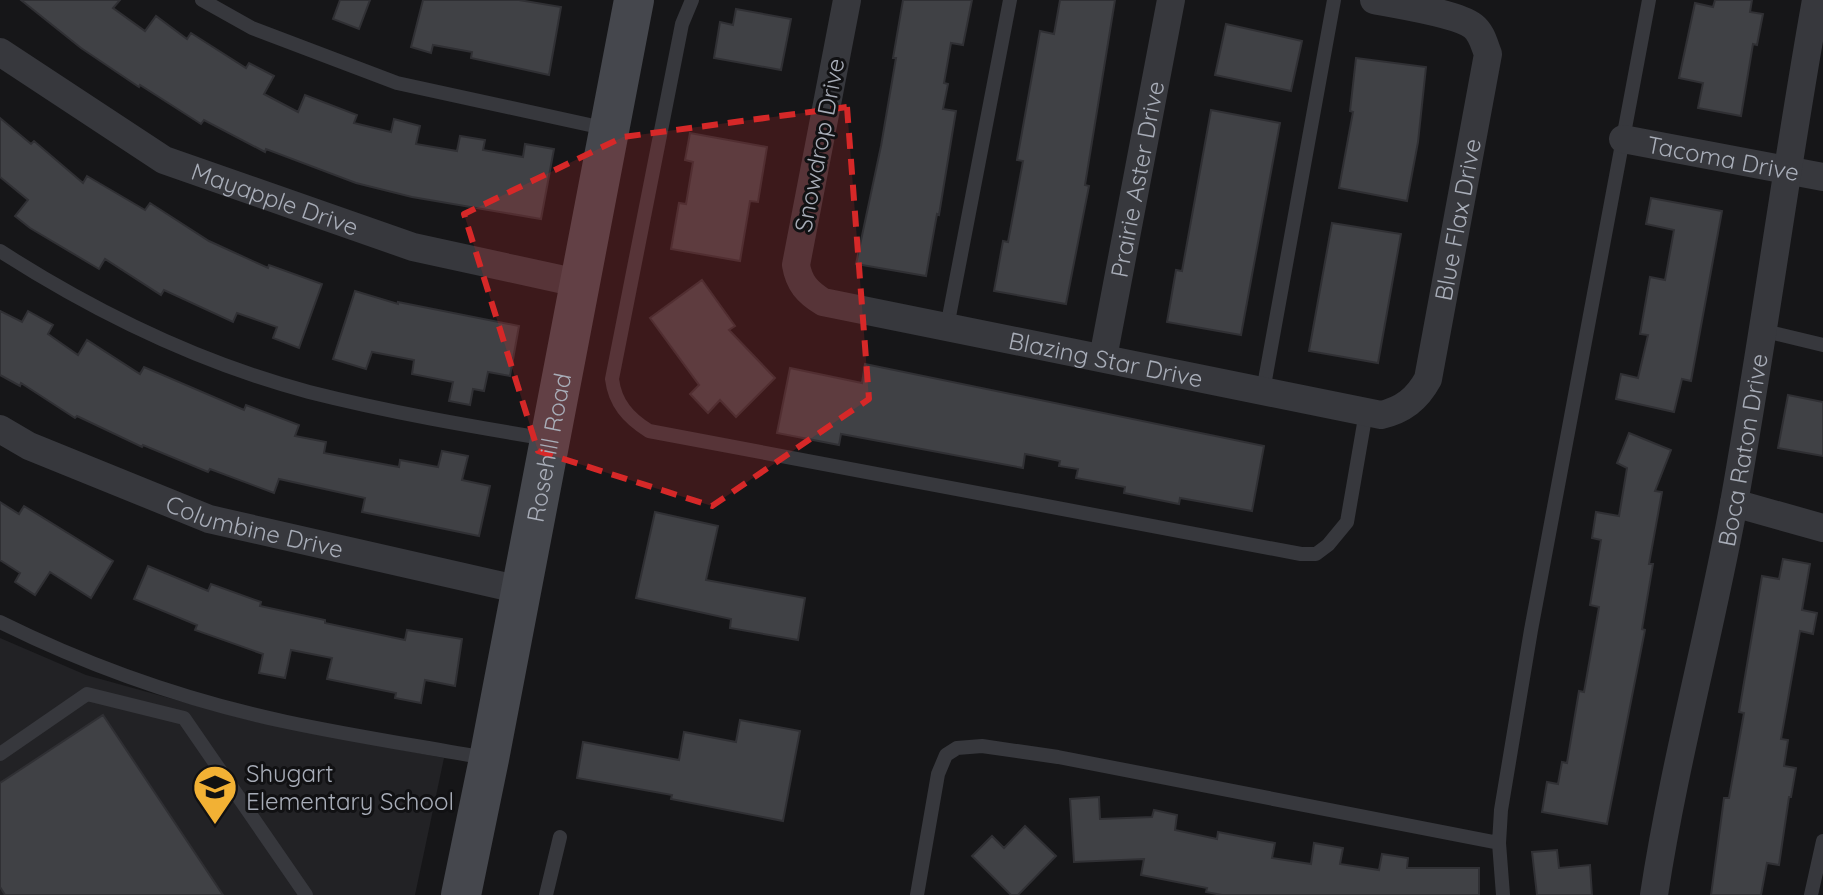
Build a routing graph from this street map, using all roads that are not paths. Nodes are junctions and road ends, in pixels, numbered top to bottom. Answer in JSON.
{"nodes":[{"id":1,"x":202,"y":0,"type":"edge"},
{"id":2,"x":634,"y":0,"type":"edge"},
{"id":3,"x":692,"y":0,"type":"edge"},
{"id":4,"x":847,"y":0,"type":"edge"},
{"id":5,"x":1010,"y":0,"type":"edge"},
{"id":6,"x":1171,"y":0,"type":"edge"},
{"id":7,"x":1334,"y":0,"type":"edge"},
{"id":8,"x":1374,"y":0,"type":"edge"},
{"id":9,"x":1649,"y":0,"type":"edge"},
{"id":10,"x":1427,"y":6,"type":"edge"},
{"id":11,"x":1818,"y":9,"type":"edge"},
{"id":12,"x":0,"y":52,"type":"edge"},
{"id":13,"x":608,"y":129,"type":"junction"},
{"id":14,"x":1623,"y":139,"type":"junction"},
{"id":15,"x":1786,"y":168,"type":"junction"},
{"id":16,"x":1823,"y":177,"type":"edge"},
{"id":17,"x":0,"y":251,"type":"edge"},
{"id":18,"x":578,"y":283,"type":"junction"},
{"id":19,"x":805,"y":288,"type":"joint"},
{"id":20,"x":947,"y":327,"type":"junction"},
{"id":21,"x":1761,"y":329,"type":"junction"},
{"id":22,"x":1823,"y":345,"type":"edge"},
{"id":23,"x":1103,"y":358,"type":"junction"},
{"id":24,"x":1263,"y":391,"type":"junction"},
{"id":25,"x":1411,"y":402,"type":"joint"},
{"id":26,"x":1366,"y":412,"type":"junction"},
{"id":27,"x":0,"y":429,"type":"edge"},
{"id":28,"x":549,"y":439,"type":"junction"},
{"id":29,"x":1734,"y":503,"type":"junction"},
{"id":30,"x":1823,"y":528,"type":"edge"},
{"id":31,"x":521,"y":590,"type":"junction"},
{"id":32,"x":0,"y":622,"type":"edge"},
{"id":33,"x":0,"y":754,"type":"edge"},
{"id":34,"x":489,"y":759,"type":"junction"},
{"id":35,"x":560,"y":837,"type":"dead end"},
{"id":36,"x":1823,"y":841,"type":"edge"},
{"id":37,"x":1499,"y":843,"type":"junction"},
{"id":38,"x":306,"y":895,"type":"edge"},
{"id":39,"x":461,"y":895,"type":"edge"},
{"id":40,"x":546,"y":895,"type":"edge"},
{"id":41,"x":917,"y":895,"type":"edge"},
{"id":42,"x":1503,"y":895,"type":"edge"},
{"id":43,"x":1654,"y":895,"type":"edge"},
{"id":44,"x":1811,"y":895,"type":"edge"}],
"edges":[{"from":1,"to":13,"type":"lane"},
{"from":2,"to":13,"type":"street","name":"Rosehill Road"},
{"from":3,"to":26,"type":"lane"},
{"from":4,"to":19,"type":"street","name":"Snowdrop Drive"},
{"from":5,"to":20,"type":"lane"},
{"from":6,"to":23,"type":"street","name":"Prairie Aster Drive"},
{"from":7,"to":24,"type":"lane"},
{"from":8,"to":10,"type":"street"},
{"from":9,"to":14,"type":"lane"},
{"from":10,"to":25,"type":"street","name":"Blue Flax Drive"},
{"from":11,"to":15,"type":"street","name":"Boca Raton Drive"},
{"from":12,"to":18,"type":"street","name":"Mayapple Drive"},
{"from":13,"to":18,"type":"street","name":"Rosehill Road"},
{"from":14,"to":15,"type":"street","name":"Tacoma Drive"},
{"from":14,"to":37,"type":"lane"},
{"from":15,"to":16,"type":"street","name":"Tacoma Drive"},
{"from":15,"to":21,"type":"street","name":"Boca Raton Drive"},
{"from":17,"to":28,"type":"lane"},
{"from":18,"to":28,"type":"street","name":"Rosehill Road"},
{"from":19,"to":20,"type":"street","name":"Blazing Star Drive"},
{"from":20,"to":23,"type":"street","name":"Blazing Star Drive"},
{"from":21,"to":22,"type":"lane"},
{"from":21,"to":29,"type":"street","name":"Boca Raton Drive"},
{"from":23,"to":24,"type":"street","name":"Blazing Star Drive"},
{"from":24,"to":26,"type":"street","name":"Blazing Star Drive"},
{"from":25,"to":26,"type":"street","name":"Blazing Star Drive"},
{"from":27,"to":31,"type":"street","name":"Columbine Drive"},
{"from":28,"to":31,"type":"street","name":"Rosehill Road"},
{"from":29,"to":30,"type":"street"},
{"from":29,"to":43,"type":"street","name":"Boca Raton Drive"},
{"from":31,"to":34,"type":"street","name":"Rosehill Road"},
{"from":32,"to":34,"type":"lane"},
{"from":33,"to":38,"type":"lane"},
{"from":34,"to":39,"type":"street","name":"Rosehill Road"},
{"from":35,"to":40,"type":"lane"},
{"from":36,"to":44,"type":"lane"},
{"from":37,"to":41,"type":"lane"},
{"from":37,"to":42,"type":"lane"}]}
